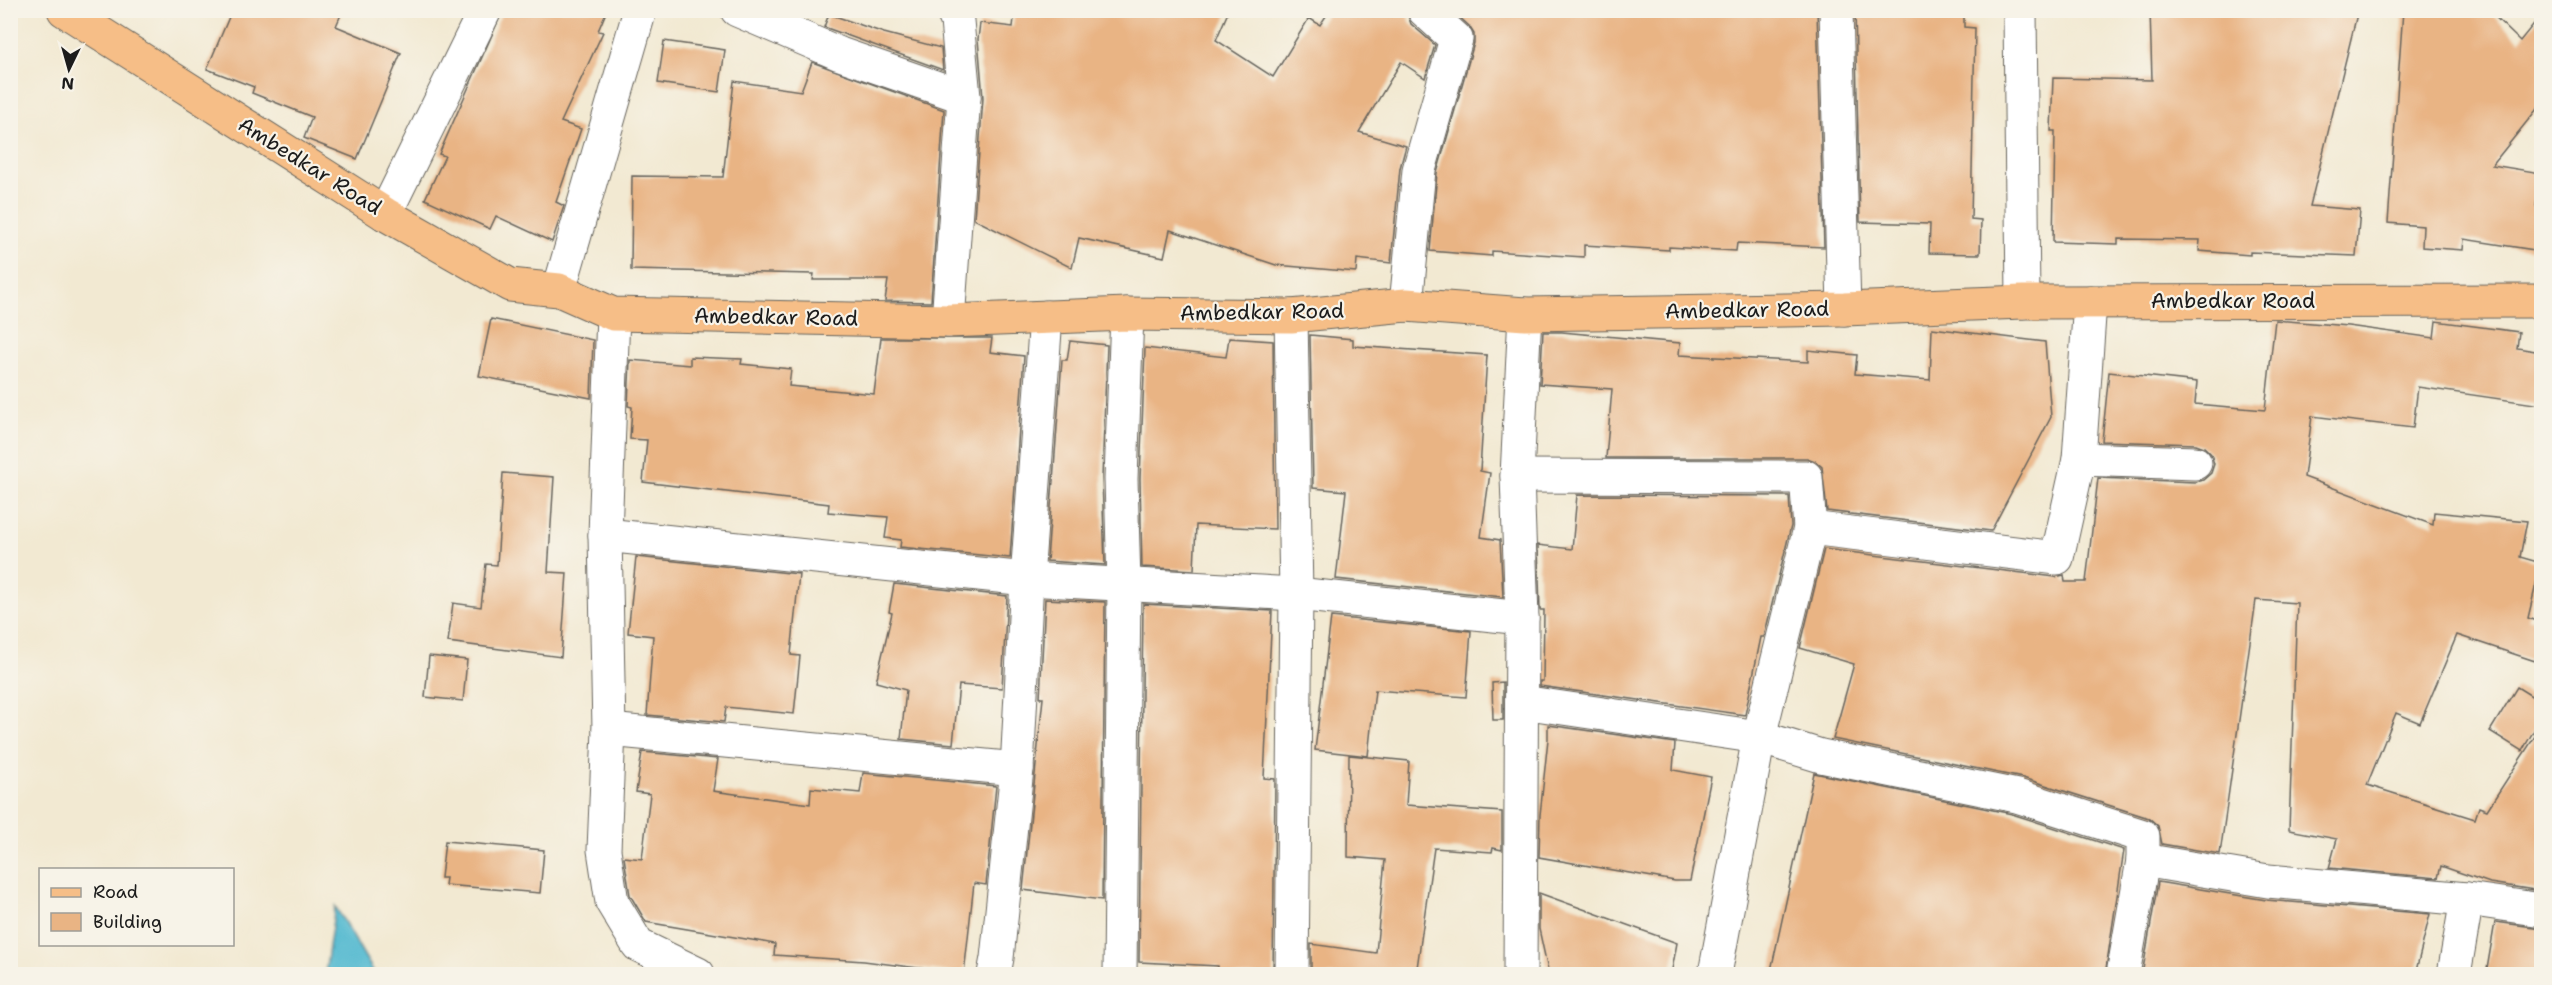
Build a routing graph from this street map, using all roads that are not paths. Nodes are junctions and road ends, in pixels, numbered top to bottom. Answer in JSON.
{"nodes":[{"id":1,"x":64,"y":10,"type":"edge"},
{"id":2,"x":485,"y":10,"type":"edge"},
{"id":3,"x":640,"y":10,"type":"edge"},
{"id":4,"x":737,"y":10,"type":"edge"},
{"id":5,"x":952,"y":10,"type":"edge"},
{"id":6,"x":1424,"y":10,"type":"edge"},
{"id":7,"x":1836,"y":10,"type":"edge"},
{"id":8,"x":2020,"y":10,"type":"edge"},
{"id":9,"x":964,"y":96,"type":"junction"},
{"id":10,"x":385,"y":214,"type":"junction"},
{"id":11,"x":559,"y":290,"type":"junction"},
{"id":12,"x":2023,"y":302,"type":"junction"},
{"id":13,"x":2541,"y":302,"type":"edge"},
{"id":14,"x":2090,"y":303,"type":"junction"},
{"id":15,"x":1406,"y":305,"type":"junction"},
{"id":16,"x":1844,"y":309,"type":"junction"},
{"id":17,"x":613,"y":314,"type":"junction"},
{"id":18,"x":1127,"y":314,"type":"junction"},
{"id":19,"x":1525,"y":314,"type":"junction"},
{"id":20,"x":1291,"y":316,"type":"junction"},
{"id":21,"x":1046,"y":317,"type":"junction"},
{"id":22,"x":948,"y":321,"type":"junction"},
{"id":23,"x":2079,"y":459,"type":"junction"},
{"id":24,"x":2195,"y":463,"type":"dead end"},
{"id":25,"x":1517,"y":476,"type":"junction"},
{"id":26,"x":1810,"y":528,"type":"junction"},
{"id":27,"x":604,"y":535,"type":"junction"},
{"id":28,"x":1027,"y":579,"type":"junction"},
{"id":29,"x":1124,"y":584,"type":"junction"},
{"id":30,"x":1296,"y":594,"type":"junction"},
{"id":31,"x":1522,"y":618,"type":"junction"},
{"id":32,"x":1522,"y":702,"type":"junction"},
{"id":33,"x":609,"y":730,"type":"junction"},
{"id":34,"x":1759,"y":737,"type":"junction"},
{"id":35,"x":1017,"y":769,"type":"junction"},
{"id":36,"x":2143,"y":860,"type":"junction"},
{"id":37,"x":2467,"y":900,"type":"junction"},
{"id":38,"x":2541,"y":910,"type":"edge"},
{"id":39,"x":698,"y":975,"type":"edge"},
{"id":40,"x":994,"y":975,"type":"edge"},
{"id":41,"x":1120,"y":975,"type":"edge"},
{"id":42,"x":1292,"y":975,"type":"edge"},
{"id":43,"x":1520,"y":975,"type":"edge"},
{"id":44,"x":1715,"y":975,"type":"edge"},
{"id":45,"x":2123,"y":975,"type":"edge"},
{"id":46,"x":2454,"y":975,"type":"edge"}],
"edges":[{"from":1,"to":10,"type":"main road","name":"Ambedkar Road"},
{"from":2,"to":10,"type":"street"},
{"from":3,"to":11,"type":"street"},
{"from":4,"to":9,"type":"street"},
{"from":5,"to":9,"type":"street"},
{"from":6,"to":15,"type":"street"},
{"from":7,"to":16,"type":"street"},
{"from":8,"to":12,"type":"street"},
{"from":9,"to":22,"type":"street"},
{"from":10,"to":11,"type":"main road","name":"Ambedkar Road"},
{"from":11,"to":17,"type":"main road","name":"Ambedkar Road"},
{"from":12,"to":14,"type":"main road","name":"Ambedkar Road"},
{"from":12,"to":16,"type":"main road","name":"Ambedkar Road"},
{"from":13,"to":14,"type":"main road","name":"Ambedkar Road"},
{"from":14,"to":23,"type":"street"},
{"from":15,"to":19,"type":"main road","name":"Ambedkar Road"},
{"from":15,"to":20,"type":"main road","name":"Ambedkar Road"},
{"from":16,"to":19,"type":"main road","name":"Ambedkar Road"},
{"from":17,"to":22,"type":"main road","name":"Ambedkar Road"},
{"from":17,"to":27,"type":"street"},
{"from":18,"to":20,"type":"main road","name":"Ambedkar Road"},
{"from":18,"to":21,"type":"main road","name":"Ambedkar Road"},
{"from":18,"to":29,"type":"street"},
{"from":19,"to":25,"type":"street"},
{"from":20,"to":30,"type":"street"},
{"from":21,"to":22,"type":"main road","name":"Ambedkar Road"},
{"from":21,"to":28,"type":"street"},
{"from":23,"to":24,"type":"street"},
{"from":23,"to":26,"type":"street"},
{"from":25,"to":26,"type":"street"},
{"from":25,"to":31,"type":"street"},
{"from":26,"to":34,"type":"street"},
{"from":27,"to":28,"type":"street"},
{"from":27,"to":33,"type":"street"},
{"from":28,"to":29,"type":"street"},
{"from":28,"to":35,"type":"street"},
{"from":29,"to":30,"type":"street"},
{"from":29,"to":41,"type":"street"},
{"from":30,"to":31,"type":"street"},
{"from":30,"to":42,"type":"street"},
{"from":31,"to":32,"type":"street"},
{"from":32,"to":34,"type":"street"},
{"from":32,"to":43,"type":"street"},
{"from":33,"to":35,"type":"street"},
{"from":33,"to":39,"type":"street"},
{"from":34,"to":36,"type":"street"},
{"from":34,"to":44,"type":"street"},
{"from":35,"to":40,"type":"street"},
{"from":36,"to":37,"type":"street"},
{"from":36,"to":45,"type":"street"},
{"from":37,"to":38,"type":"street"},
{"from":37,"to":46,"type":"street"}]}
